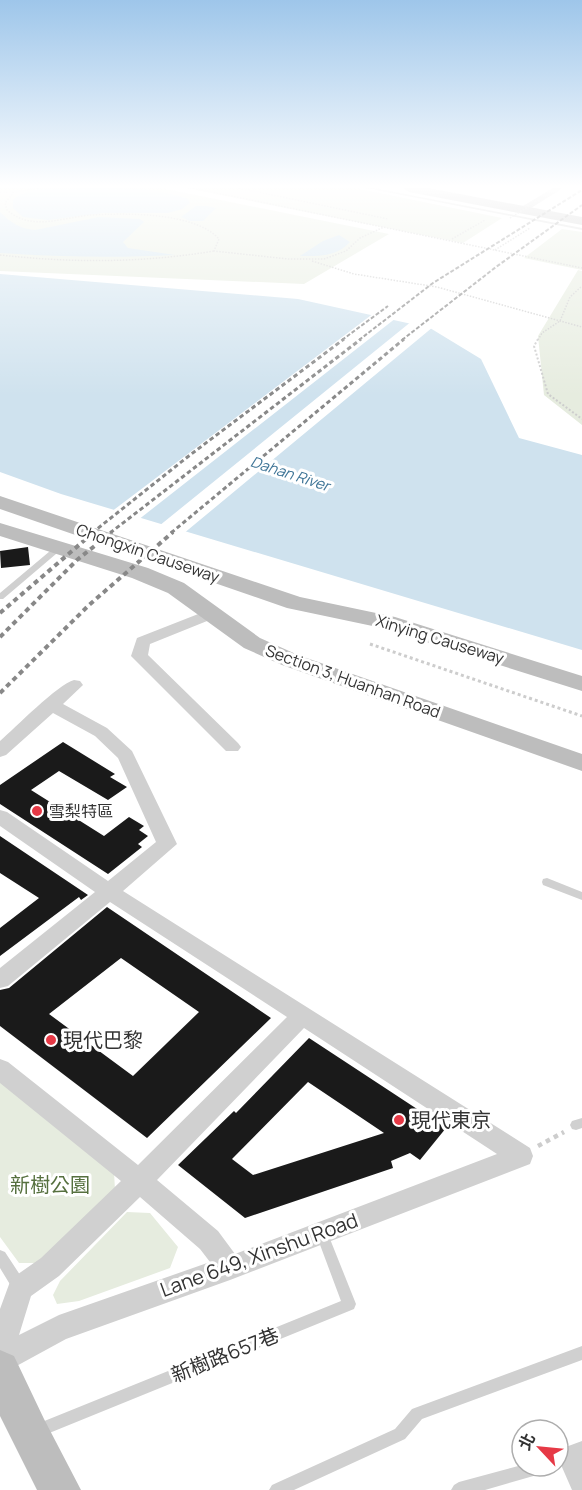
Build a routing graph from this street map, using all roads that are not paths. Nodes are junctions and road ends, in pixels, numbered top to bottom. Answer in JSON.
{"nodes":[{"id":1,"x":0,"y":502,"type":"edge"},
{"id":2,"x":0,"y":529,"type":"edge"},
{"id":3,"x":58,"y":548,"type":"junction"},
{"id":4,"x":0,"y":597,"type":"edge"},
{"id":5,"x":295,"y":603,"type":"joint"},
{"id":6,"x":211,"y":614,"type":"junction"},
{"id":7,"x":582,"y":684,"type":"edge"},
{"id":8,"x":74,"y":685,"type":"dead end"},
{"id":9,"x":51,"y":705,"type":"junction"},
{"id":10,"x":232,"y":747,"type":"dead end"},
{"id":11,"x":0,"y":751,"type":"edge"},
{"id":12,"x":582,"y":763,"type":"edge"},
{"id":13,"x":0,"y":817,"type":"edge"},
{"id":14,"x":547,"y":882,"type":"dead end"},
{"id":15,"x":110,"y":892,"type":"junction"},
{"id":16,"x":582,"y":896,"type":"edge"},
{"id":17,"x":0,"y":980,"type":"edge"},
{"id":18,"x":303,"y":1015,"type":"junction"},
{"id":19,"x":0,"y":1069,"type":"edge"},
{"id":20,"x":139,"y":1181,"type":"junction"},
{"id":21,"x":322,"y":1232,"type":"junction"},
{"id":22,"x":0,"y":1256,"type":"edge"},
{"id":23,"x":230,"y":1268,"type":"junction"},
{"id":24,"x":20,"y":1288,"type":"junction"},
{"id":25,"x":0,"y":1352,"type":"edge"},
{"id":26,"x":582,"y":1353,"type":"edge"},
{"id":27,"x":0,"y":1361,"type":"edge"},
{"id":28,"x":0,"y":1370,"type":"edge"},
{"id":29,"x":29,"y":1434,"type":"junction"},
{"id":30,"x":510,"y":1476,"type":"edge"},
{"id":31,"x":60,"y":1490,"type":"edge"},
{"id":32,"x":277,"y":1490,"type":"edge"},
{"id":33,"x":459,"y":1490,"type":"edge"}],
"edges":[{"from":1,"to":5,"type":"street","name":"Chongxin Causeway"},
{"from":2,"to":3,"type":"street","name":"Section 3, Huanhan Road"},
{"from":3,"to":4,"type":"lane"},
{"from":3,"to":6,"type":"street","name":"Section 3, Huanhan Road"},
{"from":5,"to":7,"type":"street","name":"Xinying Causeway"},
{"from":6,"to":10,"type":"street"},
{"from":6,"to":12,"type":"street","name":"Section 3, Huanhan Road"},
{"from":8,"to":9,"type":"street"},
{"from":9,"to":11,"type":"street"},
{"from":9,"to":15,"type":"street"},
{"from":13,"to":15,"type":"street"},
{"from":14,"to":16,"type":"lane"},
{"from":15,"to":17,"type":"street"},
{"from":15,"to":18,"type":"street"},
{"from":18,"to":20,"type":"street"},
{"from":18,"to":21,"type":"street","name":"Lane 649, Xinshu Road"},
{"from":19,"to":20,"type":"street"},
{"from":20,"to":23,"type":"street"},
{"from":20,"to":24,"type":"street"},
{"from":21,"to":23,"type":"street","name":"Lane 649, Xinshu Road"},
{"from":21,"to":29,"type":"lane","name":"新樹路657巷"},
{"from":22,"to":24,"type":"lane"},
{"from":23,"to":27,"type":"street","name":"Lane 649, Xinshu Road"},
{"from":24,"to":25,"type":"street"},
{"from":26,"to":32,"type":"lane"},
{"from":28,"to":29,"type":"street"},
{"from":29,"to":31,"type":"street"},
{"from":30,"to":33,"type":"lane"}]}
